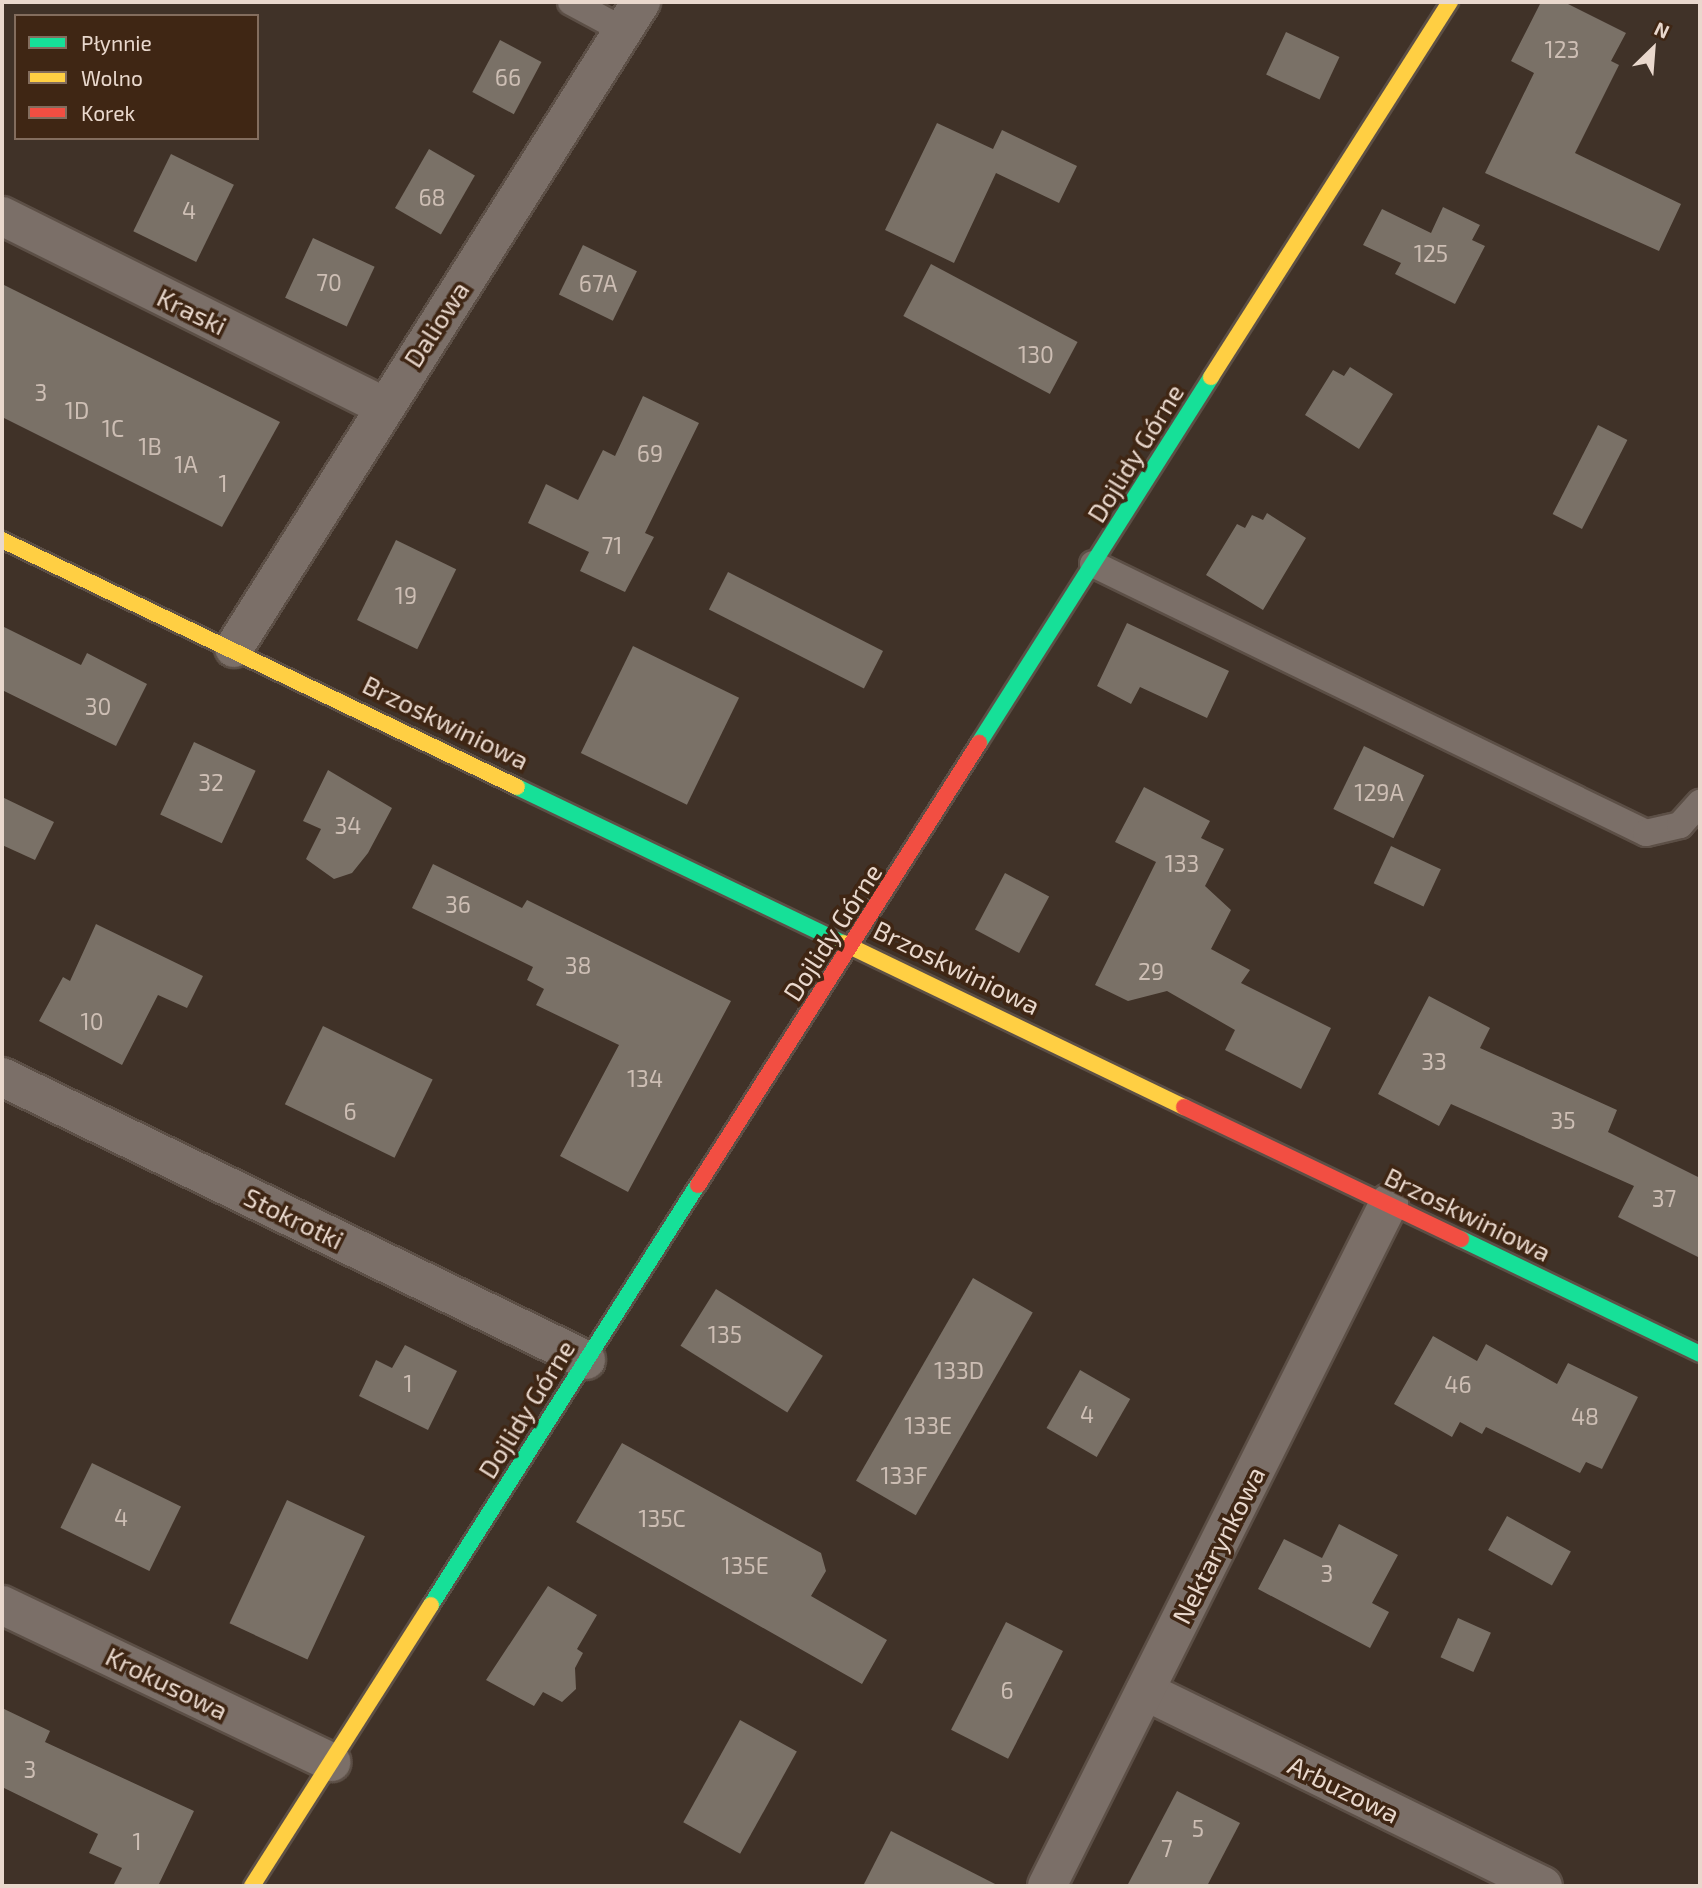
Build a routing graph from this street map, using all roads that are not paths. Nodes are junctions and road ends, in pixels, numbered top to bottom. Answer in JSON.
{"nodes":[{"id":1,"x":571,"y":2,"type":"edge"},
{"id":2,"x":1450,"y":2,"type":"edge"},
{"id":3,"x":632,"y":16,"type":"edge"},
{"id":4,"x":2,"y":216,"type":"edge"},
{"id":5,"x":383,"y":406,"type":"junction"},
{"id":6,"x":2,"y":540,"type":"edge"},
{"id":7,"x":1093,"y":564,"type":"junction"},
{"id":8,"x":234,"y":648,"type":"junction"},
{"id":9,"x":1700,"y":803,"type":"edge"},
{"id":10,"x":853,"y":945,"type":"junction"},
{"id":11,"x":2,"y":1077,"type":"edge"},
{"id":12,"x":1389,"y":1203,"type":"junction"},
{"id":13,"x":1700,"y":1354,"type":"edge"},
{"id":14,"x":586,"y":1360,"type":"junction"},
{"id":15,"x":2,"y":1605,"type":"edge"},
{"id":16,"x":1145,"y":1691,"type":"junction"},
{"id":17,"x":331,"y":1762,"type":"junction"},
{"id":18,"x":252,"y":1886,"type":"edge"},
{"id":19,"x":1047,"y":1886,"type":"edge"},
{"id":20,"x":1543,"y":1886,"type":"edge"}],
"edges":[{"from":1,"to":3,"type":"lane"},
{"from":2,"to":7,"type":"street","name":"Dojlidy Górne"},
{"from":3,"to":5,"type":"street","name":"Daliowa"},
{"from":4,"to":5,"type":"street","name":"Kraski"},
{"from":5,"to":8,"type":"street","name":"Daliowa"},
{"from":6,"to":8,"type":"street","name":"Brzoskwiniowa"},
{"from":7,"to":9,"type":"lane"},
{"from":7,"to":10,"type":"street","name":"Dojlidy Górne"},
{"from":8,"to":10,"type":"street","name":"Brzoskwiniowa"},
{"from":10,"to":12,"type":"street","name":"Brzoskwiniowa"},
{"from":10,"to":14,"type":"street","name":"Dojlidy Górne"},
{"from":11,"to":14,"type":"street","name":"Stokrotki"},
{"from":12,"to":13,"type":"street","name":"Brzoskwiniowa"},
{"from":12,"to":16,"type":"street","name":"Nektarynkowa"},
{"from":14,"to":17,"type":"street","name":"Dojlidy Górne"},
{"from":15,"to":17,"type":"street","name":"Krokusowa"},
{"from":16,"to":19,"type":"street","name":"Nektarynkowa"},
{"from":16,"to":20,"type":"street","name":"Arbuzowa"},
{"from":17,"to":18,"type":"street","name":"Dojlidy Górne"}]}
